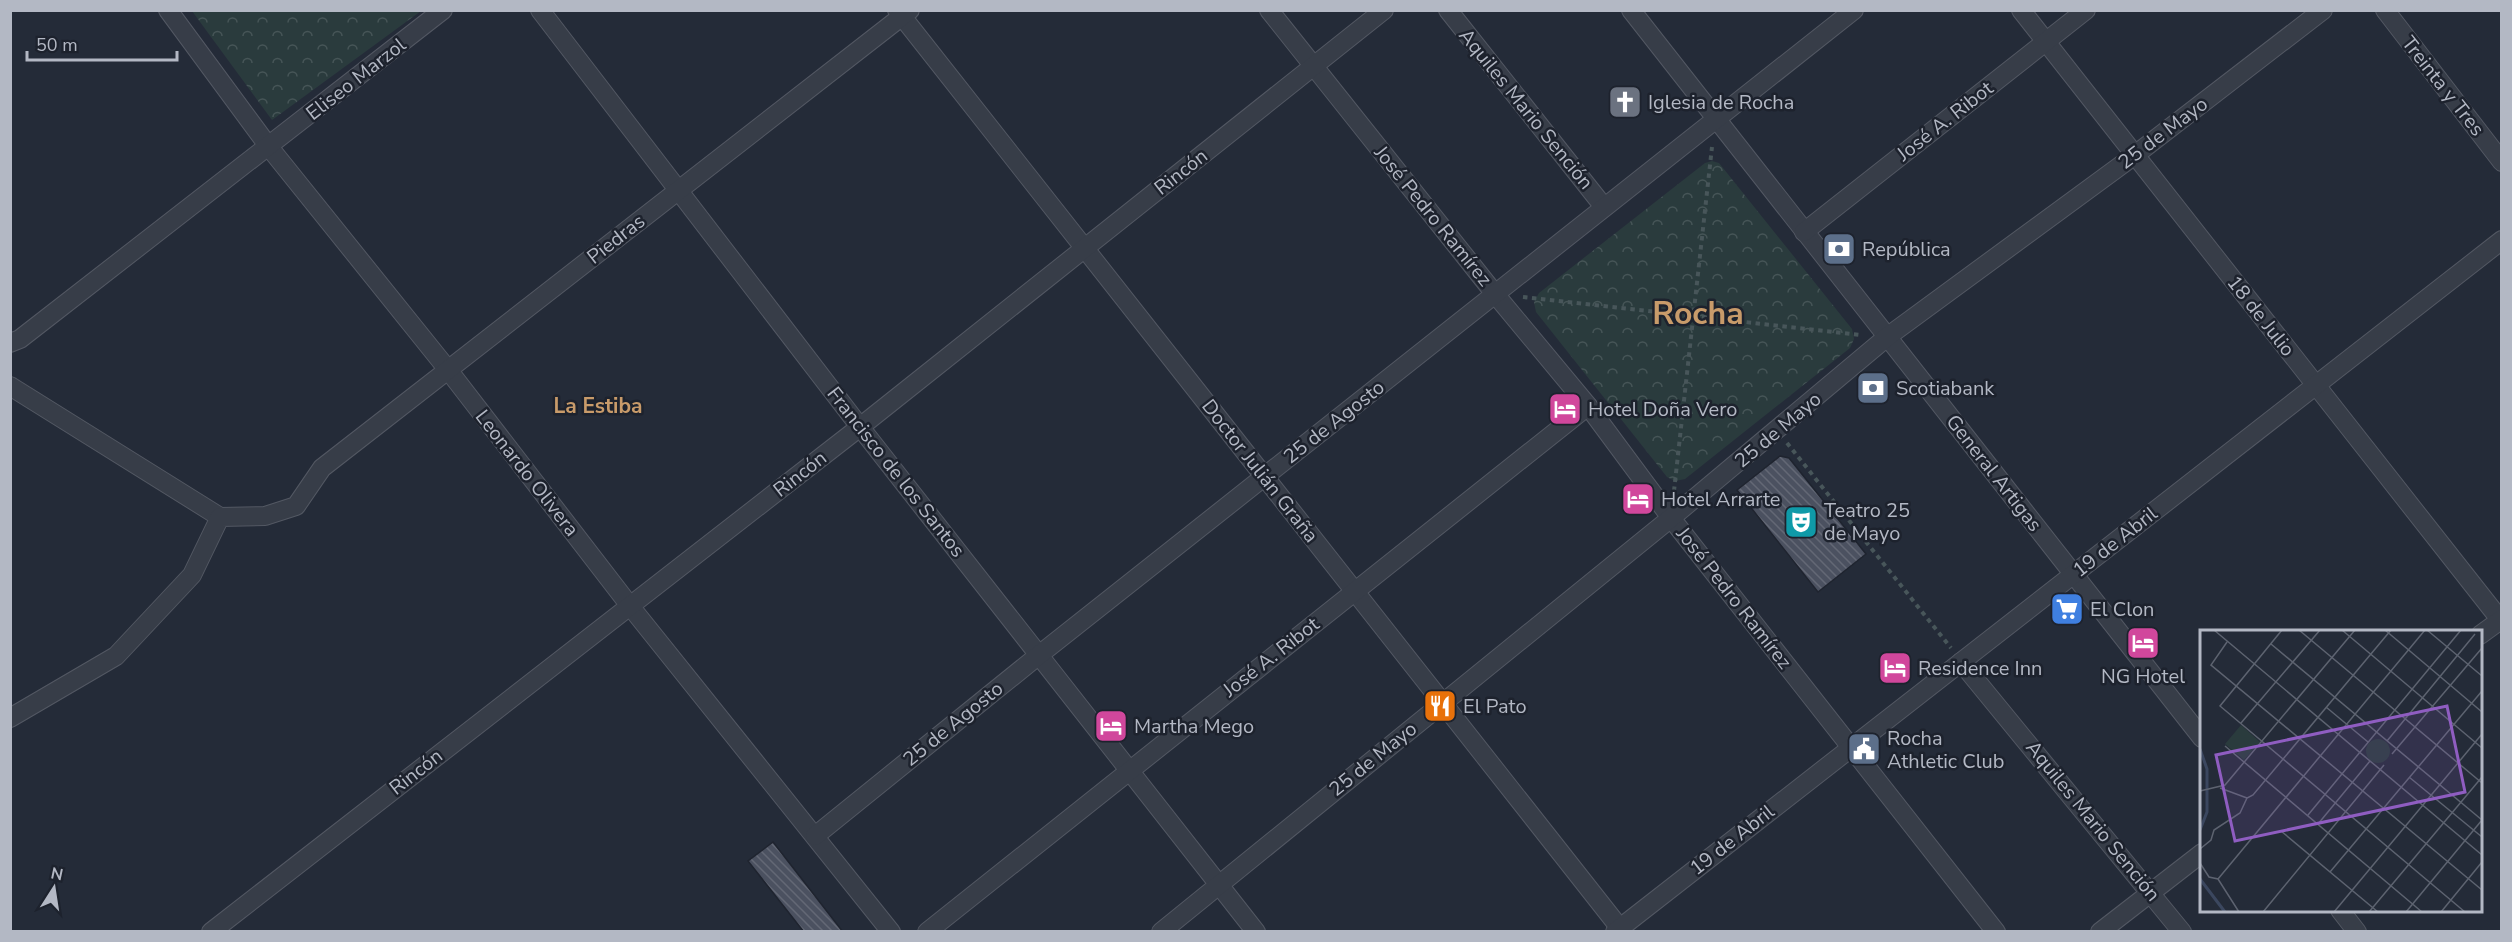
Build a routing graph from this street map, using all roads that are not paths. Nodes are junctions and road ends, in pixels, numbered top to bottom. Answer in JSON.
{"nodes":[{"id":1,"x":168,"y":10,"type":"edge"},
{"id":2,"x":443,"y":10,"type":"edge"},
{"id":3,"x":540,"y":10,"type":"edge"},
{"id":4,"x":1269,"y":10,"type":"edge"},
{"id":5,"x":1384,"y":10,"type":"edge"},
{"id":6,"x":1448,"y":10,"type":"edge"},
{"id":7,"x":1631,"y":10,"type":"edge"},
{"id":8,"x":1854,"y":10,"type":"edge"},
{"id":9,"x":2021,"y":10,"type":"edge"},
{"id":10,"x":2086,"y":10,"type":"edge"},
{"id":11,"x":2323,"y":10,"type":"edge"},
{"id":12,"x":2385,"y":10,"type":"edge"},
{"id":13,"x":903,"y":13,"type":"edge"},
{"id":14,"x":2046,"y":42,"type":"junction"},
{"id":15,"x":1314,"y":67,"type":"junction"},
{"id":16,"x":1715,"y":119,"type":"junction"},
{"id":17,"x":269,"y":147,"type":"junction"},
{"id":18,"x":2135,"y":155,"type":"junction"},
{"id":19,"x":2502,"y":162,"type":"edge"},
{"id":20,"x":678,"y":190,"type":"junction"},
{"id":21,"x":1604,"y":207,"type":"junction"},
{"id":22,"x":1804,"y":232,"type":"junction"},
{"id":23,"x":2502,"y":240,"type":"edge"},
{"id":24,"x":1085,"y":248,"type":"junction"},
{"id":25,"x":1495,"y":294,"type":"junction"},
{"id":26,"x":1887,"y":338,"type":"junction"},
{"id":27,"x":10,"y":343,"type":"edge"},
{"id":28,"x":449,"y":371,"type":"junction"},
{"id":29,"x":10,"y":386,"type":"edge"},
{"id":30,"x":2316,"y":386,"type":"junction"},
{"id":31,"x":1588,"y":406,"type":"junction"},
{"id":32,"x":860,"y":427,"type":"junction"},
{"id":33,"x":1265,"y":476,"type":"junction"},
{"id":34,"x":220,"y":517,"type":"junction"},
{"id":35,"x":1671,"y":519,"type":"junction"},
{"id":36,"x":2073,"y":575,"type":"junction"},
{"id":37,"x":1354,"y":591,"type":"junction"},
{"id":38,"x":630,"y":606,"type":"junction"},
{"id":39,"x":2501,"y":620,"type":"edge"},
{"id":40,"x":2482,"y":634,"type":"edge"},
{"id":41,"x":1039,"y":655,"type":"junction"},
{"id":42,"x":1962,"y":662,"type":"junction"},
{"id":43,"x":1442,"y":702,"type":"junction"},
{"id":44,"x":10,"y":718,"type":"edge"},
{"id":45,"x":2200,"y":735,"type":"edge"},
{"id":46,"x":1852,"y":747,"type":"junction"},
{"id":47,"x":1130,"y":770,"type":"junction"},
{"id":48,"x":815,"y":836,"type":"junction"},
{"id":49,"x":2200,"y":855,"type":"edge"},
{"id":50,"x":1219,"y":885,"type":"junction"},
{"id":51,"x":2151,"y":892,"type":"junction"},
{"id":52,"x":2342,"y":912,"type":"edge"},
{"id":53,"x":1619,"y":930,"type":"edge"},
{"id":54,"x":211,"y":932,"type":"edge"},
{"id":55,"x":891,"y":932,"type":"edge"},
{"id":56,"x":927,"y":932,"type":"edge"},
{"id":57,"x":1161,"y":932,"type":"edge"},
{"id":58,"x":1256,"y":932,"type":"edge"},
{"id":59,"x":1996,"y":932,"type":"edge"},
{"id":60,"x":2100,"y":932,"type":"edge"},
{"id":61,"x":2182,"y":932,"type":"edge"},
{"id":62,"x":2357,"y":932,"type":"edge"}],
"edges":[{"from":1,"to":17,"type":"street","name":"Leonardo Olivera"},
{"from":2,"to":17,"type":"street","name":"Eliseo Marzol"},
{"from":3,"to":20,"type":"street","name":"Francisco de los Santos"},
{"from":4,"to":15,"type":"street","name":"José Pedro Ramírez"},
{"from":5,"to":15,"type":"street","name":"Rincón"},
{"from":6,"to":21,"type":"street","name":"Aquiles Mario Sención"},
{"from":7,"to":16,"type":"street","name":"General Artigas"},
{"from":8,"to":16,"type":"street","name":"25 de Agosto"},
{"from":9,"to":14,"type":"street","name":"18 de Julio"},
{"from":10,"to":14,"type":"street","name":"José A. Ribot"},
{"from":11,"to":18,"type":"street","name":"25 de Mayo"},
{"from":12,"to":19,"type":"street","name":"Treinta y Tres"},
{"from":13,"to":20,"type":"street","name":"Piedras"},
{"from":13,"to":24,"type":"street","name":"Doctor Julián Graña"},
{"from":14,"to":18,"type":"street","name":"18 de Julio"},
{"from":14,"to":22,"type":"street","name":"José A. Ribot"},
{"from":15,"to":24,"type":"street","name":"Rincón"},
{"from":15,"to":25,"type":"street","name":"José Pedro Ramírez"},
{"from":16,"to":21,"type":"street","name":"25 de Agosto"},
{"from":16,"to":22,"type":"street","name":"General Artigas"},
{"from":17,"to":27,"type":"street","name":"Eliseo Marzol"},
{"from":17,"to":28,"type":"street","name":"Leonardo Olivera"},
{"from":18,"to":26,"type":"street","name":"25 de Mayo"},
{"from":18,"to":30,"type":"street","name":"18 de Julio"},
{"from":20,"to":28,"type":"street","name":"Piedras"},
{"from":20,"to":32,"type":"street","name":"Francisco de los Santos"},
{"from":21,"to":25,"type":"street","name":"25 de Agosto"},
{"from":22,"to":26,"type":"street","name":"General Artigas"},
{"from":23,"to":30,"type":"street","name":"19 de Abril"},
{"from":24,"to":32,"type":"street","name":"Rincón"},
{"from":24,"to":33,"type":"street","name":"Doctor Julián Graña"},
{"from":25,"to":31,"type":"street","name":"José Pedro Ramírez"},
{"from":25,"to":33,"type":"street","name":"25 de Agosto"},
{"from":26,"to":35,"type":"street","name":"25 de Mayo"},
{"from":26,"to":36,"type":"street","name":"General Artigas"},
{"from":28,"to":34,"type":"street","name":"Piedras"},
{"from":28,"to":38,"type":"street","name":"Leonardo Olivera"},
{"from":29,"to":34,"type":"street"},
{"from":30,"to":36,"type":"street","name":"19 de Abril"},
{"from":30,"to":39,"type":"street","name":"18 de Julio"},
{"from":31,"to":35,"type":"street","name":"José Pedro Ramírez"},
{"from":31,"to":37,"type":"street","name":"José A. Ribot"},
{"from":32,"to":38,"type":"street","name":"Rincón"},
{"from":32,"to":41,"type":"street","name":"Francisco de los Santos"},
{"from":33,"to":37,"type":"street","name":"Doctor Julián Graña"},
{"from":33,"to":41,"type":"street","name":"25 de Agosto"},
{"from":34,"to":44,"type":"street"},
{"from":35,"to":43,"type":"street","name":"25 de Mayo"},
{"from":35,"to":46,"type":"street","name":"José Pedro Ramírez"},
{"from":36,"to":42,"type":"street","name":"19 de Abril"},
{"from":36,"to":45,"type":"street","name":"General Artigas"},
{"from":37,"to":43,"type":"street","name":"Doctor Julián Graña"},
{"from":37,"to":47,"type":"street","name":"José A. Ribot"},
{"from":38,"to":48,"type":"street","name":"Leonardo Olivera"},
{"from":38,"to":54,"type":"street","name":"Rincón"},
{"from":39,"to":40,"type":"street"},
{"from":41,"to":47,"type":"street","name":"Francisco de los Santos"},
{"from":41,"to":48,"type":"street","name":"25 de Agosto"},
{"from":42,"to":46,"type":"street","name":"19 de Abril"},
{"from":42,"to":51,"type":"street","name":"Aquiles Mario Sención"},
{"from":43,"to":50,"type":"street","name":"25 de Mayo"},
{"from":43,"to":53,"type":"street","name":"Doctor Julián Graña"},
{"from":46,"to":53,"type":"street","name":"19 de Abril"},
{"from":46,"to":59,"type":"street","name":"José Pedro Ramírez"},
{"from":47,"to":50,"type":"street","name":"Francisco de los Santos"},
{"from":47,"to":56,"type":"street","name":"José A. Ribot"},
{"from":48,"to":55,"type":"street","name":"Leonardo Olivera"},
{"from":49,"to":51,"type":"street"},
{"from":50,"to":57,"type":"street","name":"25 de Mayo"},
{"from":50,"to":58,"type":"street","name":"Francisco de los Santos"},
{"from":51,"to":60,"type":"street"},
{"from":51,"to":61,"type":"street","name":"Aquiles Mario Sención"},
{"from":52,"to":62,"type":"street"}]}
